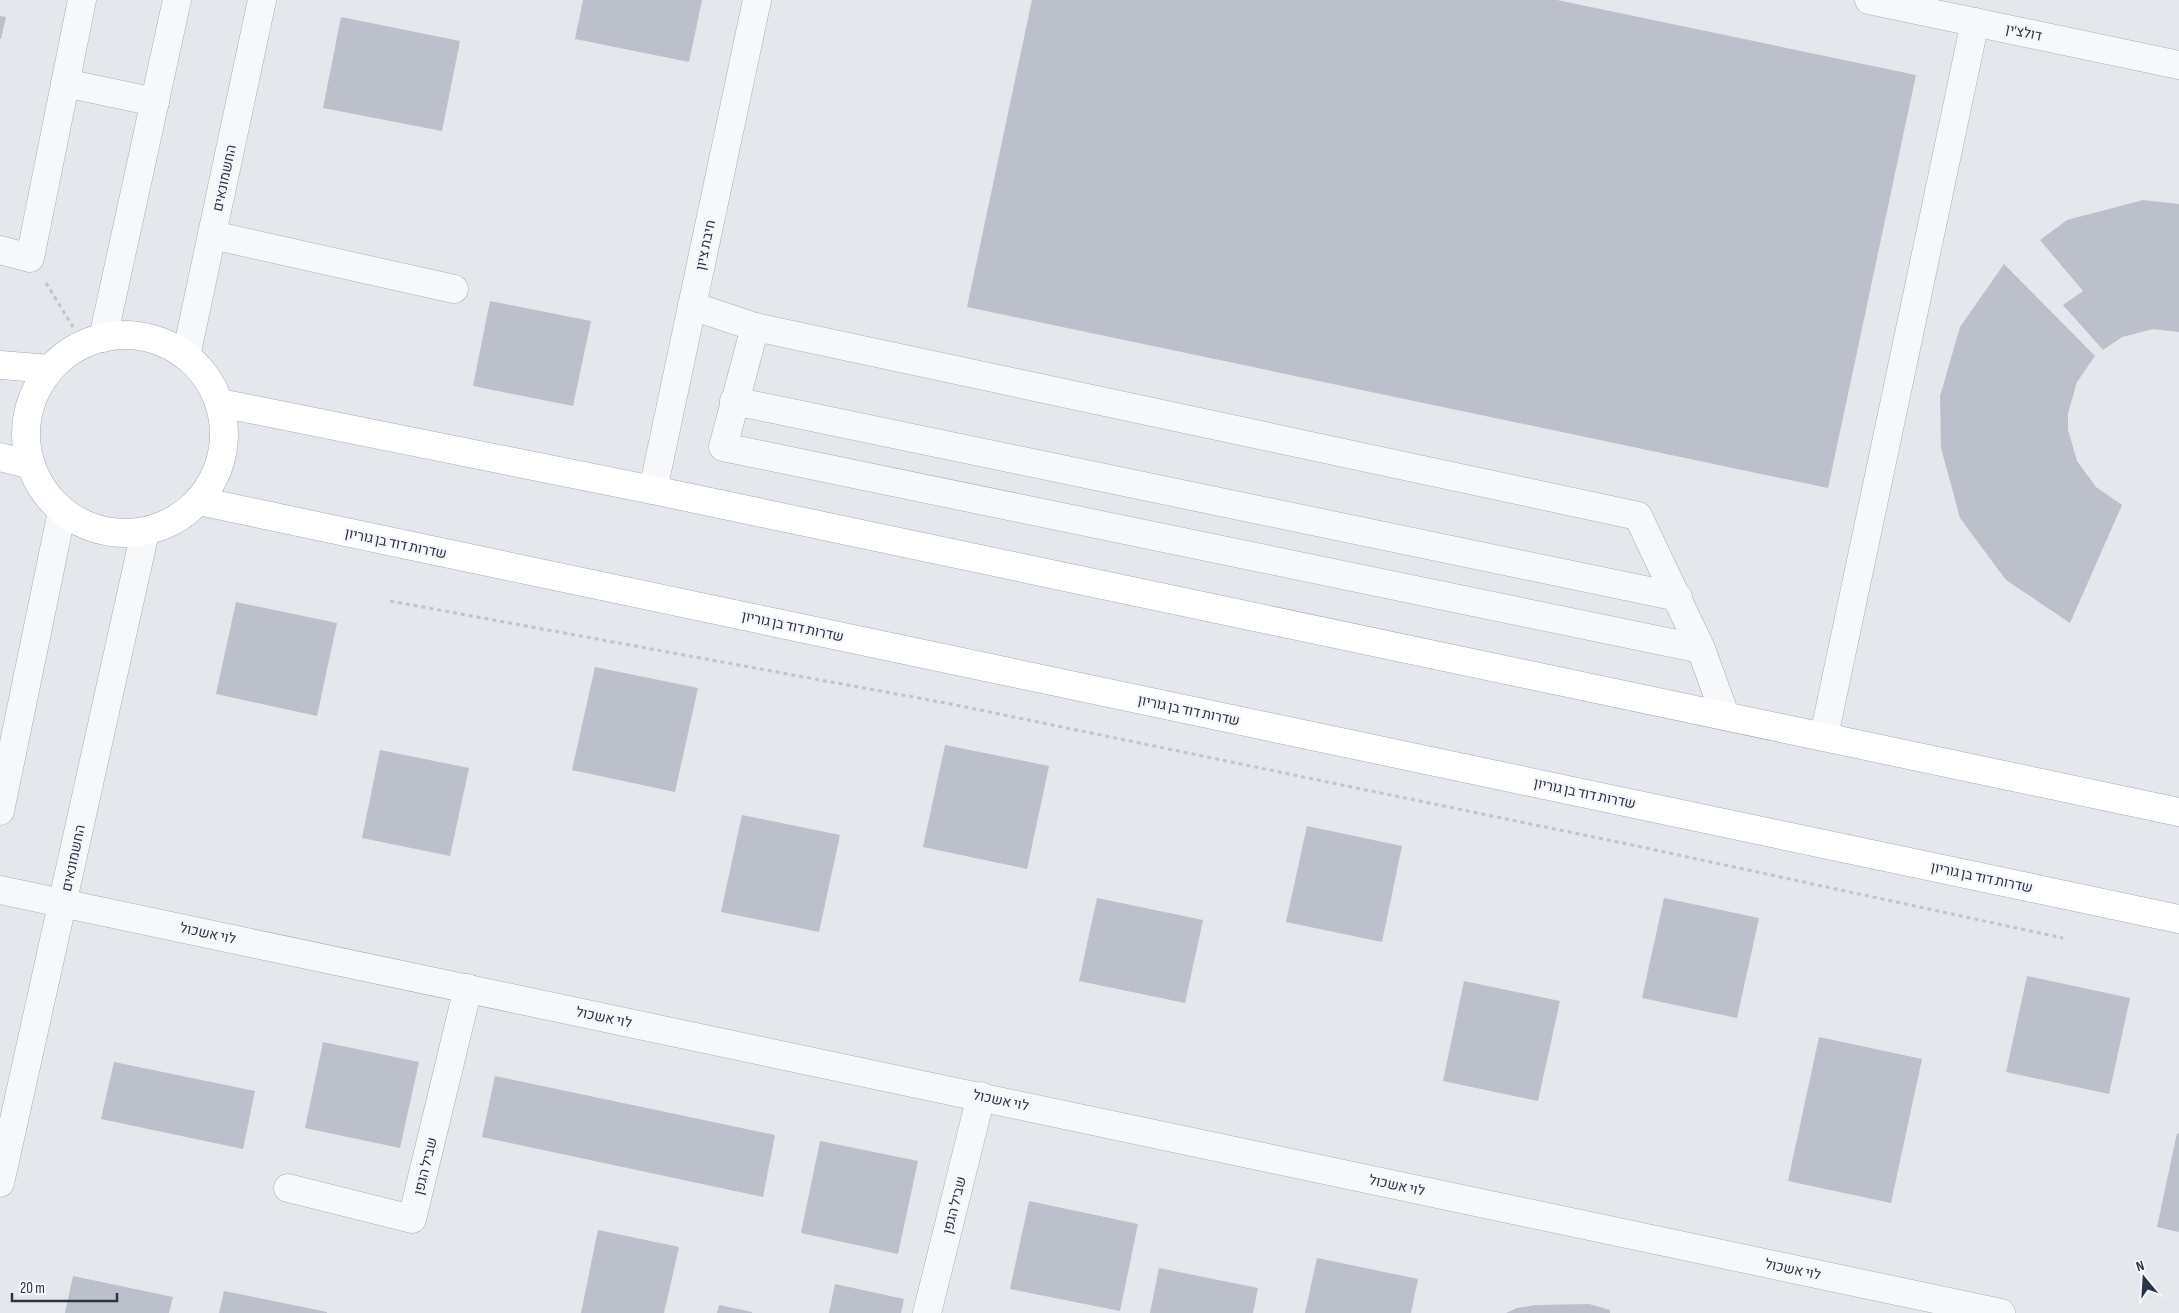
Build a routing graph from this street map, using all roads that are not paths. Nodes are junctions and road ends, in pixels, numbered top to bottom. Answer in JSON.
{"nodes":[{"id":1,"x":82,"y":0,"type":"edge"},
{"id":2,"x":177,"y":0,"type":"edge"},
{"id":3,"x":262,"y":0,"type":"edge"},
{"id":4,"x":757,"y":0,"type":"edge"},
{"id":5,"x":1869,"y":0,"type":"edge"},
{"id":6,"x":1975,"y":22,"type":"junction"},
{"id":7,"x":2179,"y":65,"type":"edge"},
{"id":8,"x":66,"y":82,"type":"junction"},
{"id":9,"x":155,"y":102,"type":"junction"},
{"id":10,"x":212,"y":235,"type":"junction"},
{"id":11,"x":0,"y":250,"type":"edge"},
{"id":12,"x":454,"y":289,"type":"dead end"},
{"id":13,"x":692,"y":306,"type":"junction"},
{"id":14,"x":755,"y":327,"type":"junction"},
{"id":15,"x":93,"y":341,"type":"junction"},
{"id":16,"x":186,"y":356,"type":"junction"},
{"id":17,"x":0,"y":365,"type":"edge"},
{"id":18,"x":50,"y":369,"type":"junction"},
{"id":19,"x":734,"y":401,"type":"junction"},
{"id":20,"x":220,"y":402,"type":"junction"},
{"id":21,"x":0,"y":457,"type":"edge"},
{"id":22,"x":30,"y":465,"type":"junction"},
{"id":23,"x":653,"y":490,"type":"junction"},
{"id":24,"x":199,"y":501,"type":"junction"},
{"id":25,"x":62,"y":511,"type":"junction"},
{"id":26,"x":145,"y":532,"type":"junction"},
{"id":27,"x":1678,"y":597,"type":"junction"},
{"id":28,"x":1701,"y":649,"type":"junction"},
{"id":29,"x":1725,"y":715,"type":"junction"},
{"id":30,"x":1824,"y":736,"type":"junction"},
{"id":31,"x":0,"y":811,"type":"edge"},
{"id":32,"x":2179,"y":812,"type":"edge"},
{"id":33,"x":0,"y":890,"type":"edge"},
{"id":34,"x":63,"y":903,"type":"junction"},
{"id":35,"x":2179,"y":918,"type":"edge"},
{"id":36,"x":468,"y":988,"type":"junction"},
{"id":37,"x":981,"y":1096,"type":"junction"},
{"id":38,"x":0,"y":1183,"type":"edge"},
{"id":39,"x":288,"y":1188,"type":"dead end"},
{"id":40,"x":928,"y":1313,"type":"edge"},
{"id":41,"x":2001,"y":1313,"type":"edge"}],
"edges":[{"from":1,"to":8,"type":"street"},
{"from":2,"to":9,"type":"street"},
{"from":3,"to":10,"type":"street","name":"החשמונאים"},
{"from":4,"to":13,"type":"street","name":"חיבת ציון"},
{"from":5,"to":6,"type":"street","name":"דולצ'ין"},
{"from":6,"to":7,"type":"street","name":"דולצ'ין"},
{"from":6,"to":30,"type":"street"},
{"from":8,"to":9,"type":"street"},
{"from":8,"to":11,"type":"street"},
{"from":9,"to":15,"type":"street"},
{"from":10,"to":12,"type":"street"},
{"from":10,"to":16,"type":"street","name":"החשמונאים"},
{"from":13,"to":14,"type":"street"},
{"from":13,"to":23,"type":"street","name":"חיבת ציון"},
{"from":14,"to":19,"type":"street"},
{"from":14,"to":27,"type":"street"},
{"from":15,"to":16,"type":"main road"},
{"from":15,"to":18,"type":"main road"},
{"from":16,"to":20,"type":"main road"},
{"from":17,"to":18,"type":"main road"},
{"from":18,"to":22,"type":"main road"},
{"from":19,"to":27,"type":"street"},
{"from":19,"to":28,"type":"street"},
{"from":20,"to":23,"type":"main road"},
{"from":20,"to":24,"type":"main road"},
{"from":21,"to":22,"type":"main road"},
{"from":22,"to":25,"type":"main road"},
{"from":23,"to":29,"type":"main road"},
{"from":24,"to":26,"type":"main road"},
{"from":24,"to":35,"type":"main road","name":"שדרות דוד בן גוריון"},
{"from":25,"to":26,"type":"main road"},
{"from":25,"to":31,"type":"street"},
{"from":26,"to":34,"type":"street","name":"החשמונאים"},
{"from":27,"to":28,"type":"street"},
{"from":28,"to":29,"type":"street"},
{"from":29,"to":30,"type":"main road"},
{"from":30,"to":32,"type":"main road"},
{"from":33,"to":34,"type":"street","name":"לוי אשכול"},
{"from":34,"to":36,"type":"street","name":"לוי אשכול"},
{"from":34,"to":38,"type":"street","name":"החשמונאים"},
{"from":36,"to":37,"type":"street","name":"לוי אשכול"},
{"from":36,"to":39,"type":"street","name":"שביל הגפן"},
{"from":37,"to":40,"type":"street","name":"שביל הגפן"},
{"from":37,"to":41,"type":"street","name":"לוי אשכול"}]}
